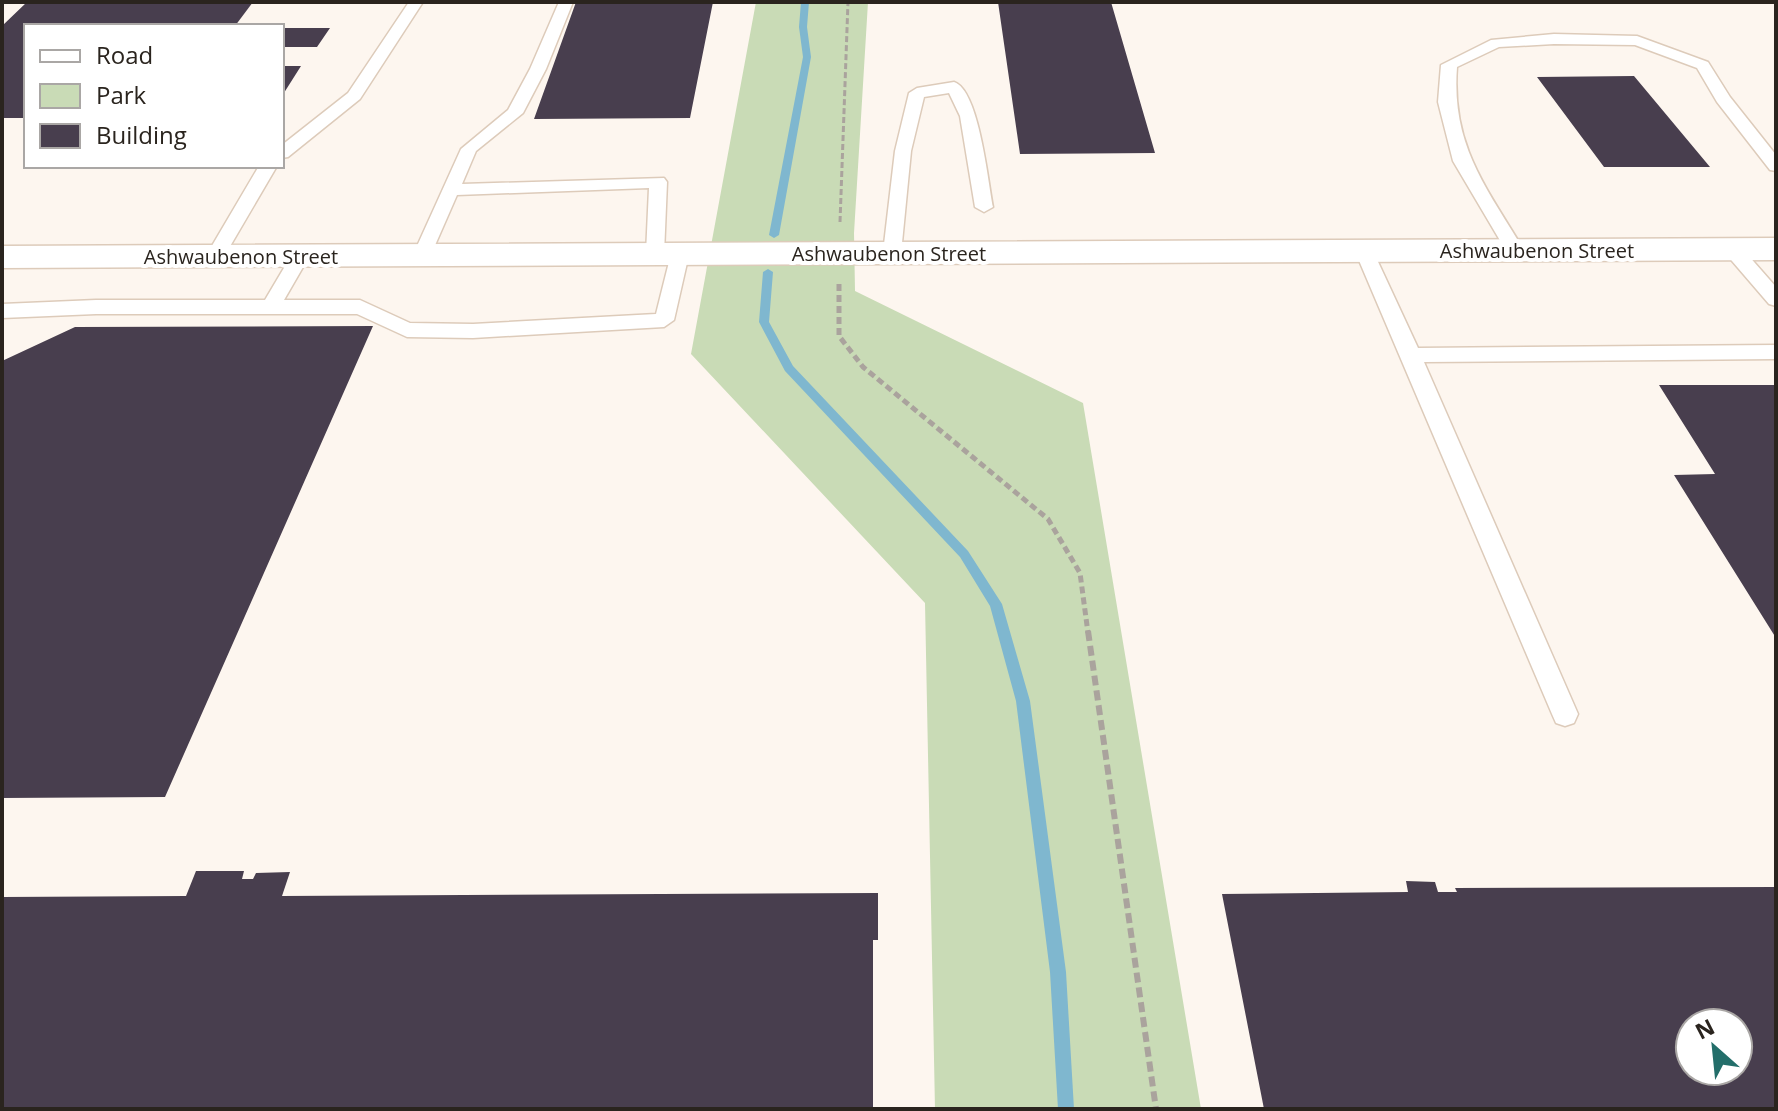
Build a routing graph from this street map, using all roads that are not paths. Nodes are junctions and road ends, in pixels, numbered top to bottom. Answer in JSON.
{"nodes":[{"id":1,"x":416,"y":2,"type":"edge"},
{"id":2,"x":566,"y":2,"type":"edge"},
{"id":3,"x":284,"y":151,"type":"edge"},
{"id":4,"x":1776,"y":166,"type":"edge"},
{"id":5,"x":267,"y":168,"type":"edge"},
{"id":6,"x":451,"y":190,"type":"junction"},
{"id":7,"x":984,"y":207,"type":"dead end"},
{"id":8,"x":1776,"y":249,"type":"edge"},
{"id":9,"x":1515,"y":250,"type":"junction"},
{"id":10,"x":1733,"y":250,"type":"junction"},
{"id":11,"x":1364,"y":251,"type":"junction"},
{"id":12,"x":892,"y":253,"type":"junction"},
{"id":13,"x":668,"y":254,"type":"junction"},
{"id":14,"x":301,"y":255,"type":"junction"},
{"id":15,"x":422,"y":255,"type":"junction"},
{"id":16,"x":215,"y":256,"type":"junction"},
{"id":17,"x":2,"y":257,"type":"edge"},
{"id":18,"x":1776,"y":299,"type":"edge"},
{"id":19,"x":270,"y":308,"type":"junction"},
{"id":20,"x":2,"y":311,"type":"edge"},
{"id":21,"x":1776,"y":352,"type":"edge"},
{"id":22,"x":1411,"y":355,"type":"junction"},
{"id":23,"x":1565,"y":714,"type":"dead end"}],
"edges":[{"from":1,"to":3,"type":"lane"},
{"from":2,"to":6,"type":"lane"},
{"from":4,"to":9,"type":"lane"},
{"from":5,"to":16,"type":"lane"},
{"from":6,"to":13,"type":"lane"},
{"from":6,"to":15,"type":"lane"},
{"from":7,"to":12,"type":"lane"},
{"from":8,"to":10,"type":"street","name":"Ashwaubenon Street"},
{"from":9,"to":10,"type":"street","name":"Ashwaubenon Street"},
{"from":9,"to":11,"type":"street","name":"Ashwaubenon Street"},
{"from":10,"to":18,"type":"lane"},
{"from":11,"to":12,"type":"street","name":"Ashwaubenon Street"},
{"from":11,"to":22,"type":"lane"},
{"from":12,"to":13,"type":"street","name":"Ashwaubenon Street"},
{"from":13,"to":15,"type":"street","name":"Ashwaubenon Street"},
{"from":13,"to":19,"type":"lane"},
{"from":14,"to":15,"type":"street","name":"Ashwaubenon Street"},
{"from":14,"to":16,"type":"street","name":"Ashwaubenon Street"},
{"from":14,"to":19,"type":"lane"},
{"from":16,"to":17,"type":"street","name":"Ashwaubenon Street"},
{"from":19,"to":20,"type":"lane"},
{"from":21,"to":22,"type":"lane"},
{"from":22,"to":23,"type":"lane"}]}
